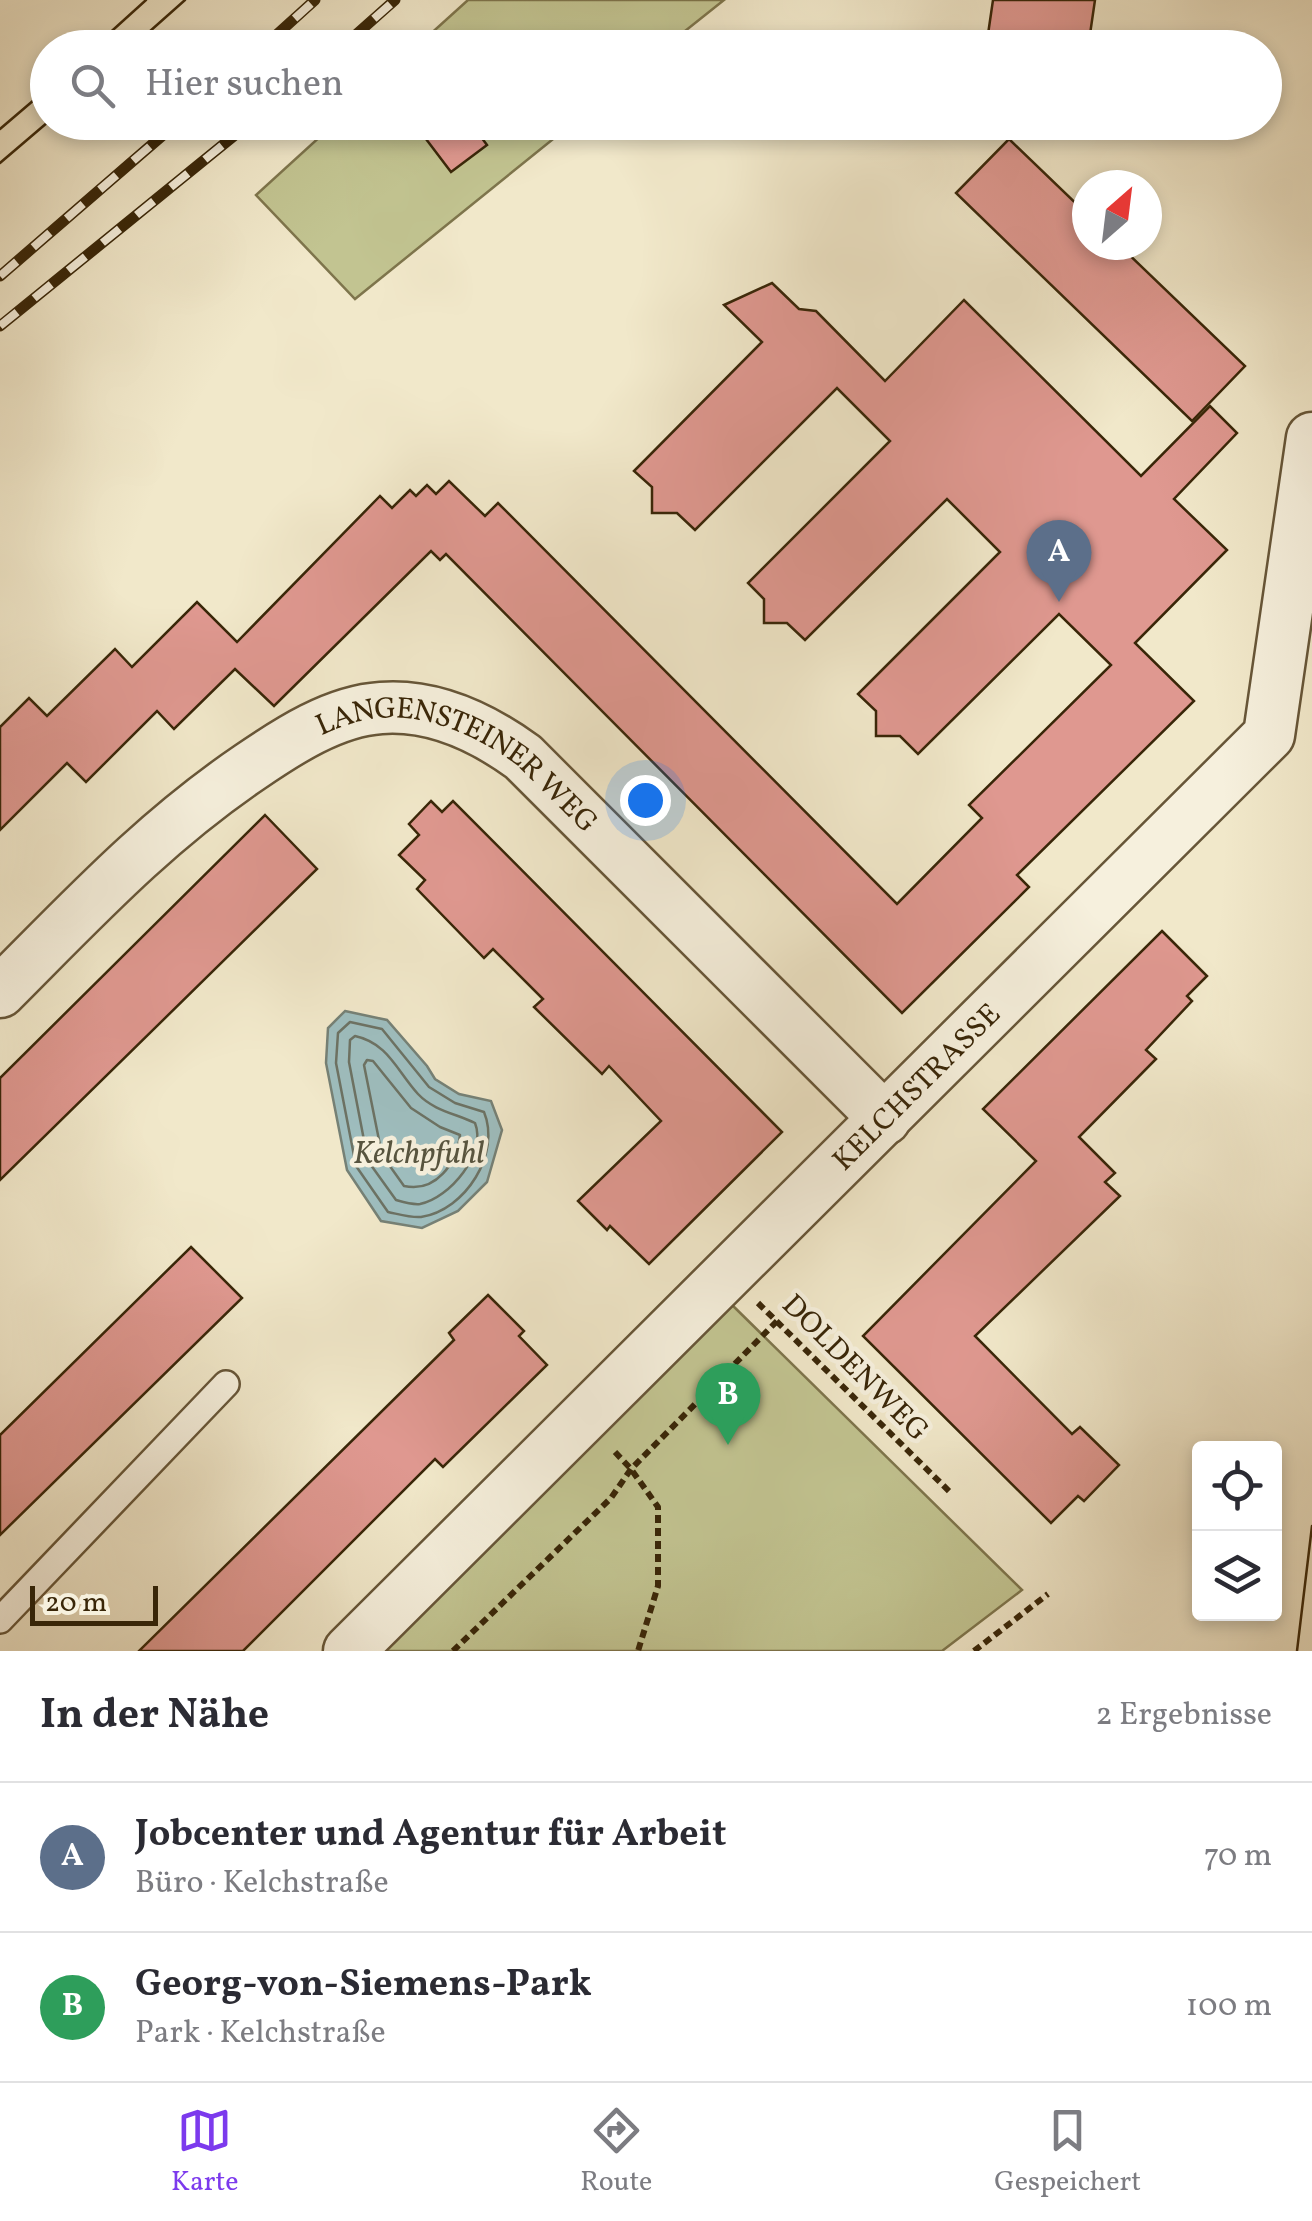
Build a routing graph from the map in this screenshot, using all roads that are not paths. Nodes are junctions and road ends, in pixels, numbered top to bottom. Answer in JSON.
{"nodes":[{"id":1,"x":1312,"y":438,"type":"edge"},
{"id":2,"x":0,"y":992,"type":"edge"},
{"id":3,"x":885,"y":1119,"type":"junction"},
{"id":4,"x":226,"y":1384,"type":"dead end"},
{"id":5,"x":0,"y":1620,"type":"edge"},
{"id":6,"x":349,"y":1651,"type":"edge"}],
"edges":[{"from":1,"to":3,"type":"street","name":"KELCHSTRASSE"},
{"from":2,"to":3,"type":"street","name":"LANGENSTEINER WEG"},
{"from":3,"to":6,"type":"street","name":"KELCHSTRASSE"},
{"from":4,"to":5,"type":"lane"}]}
